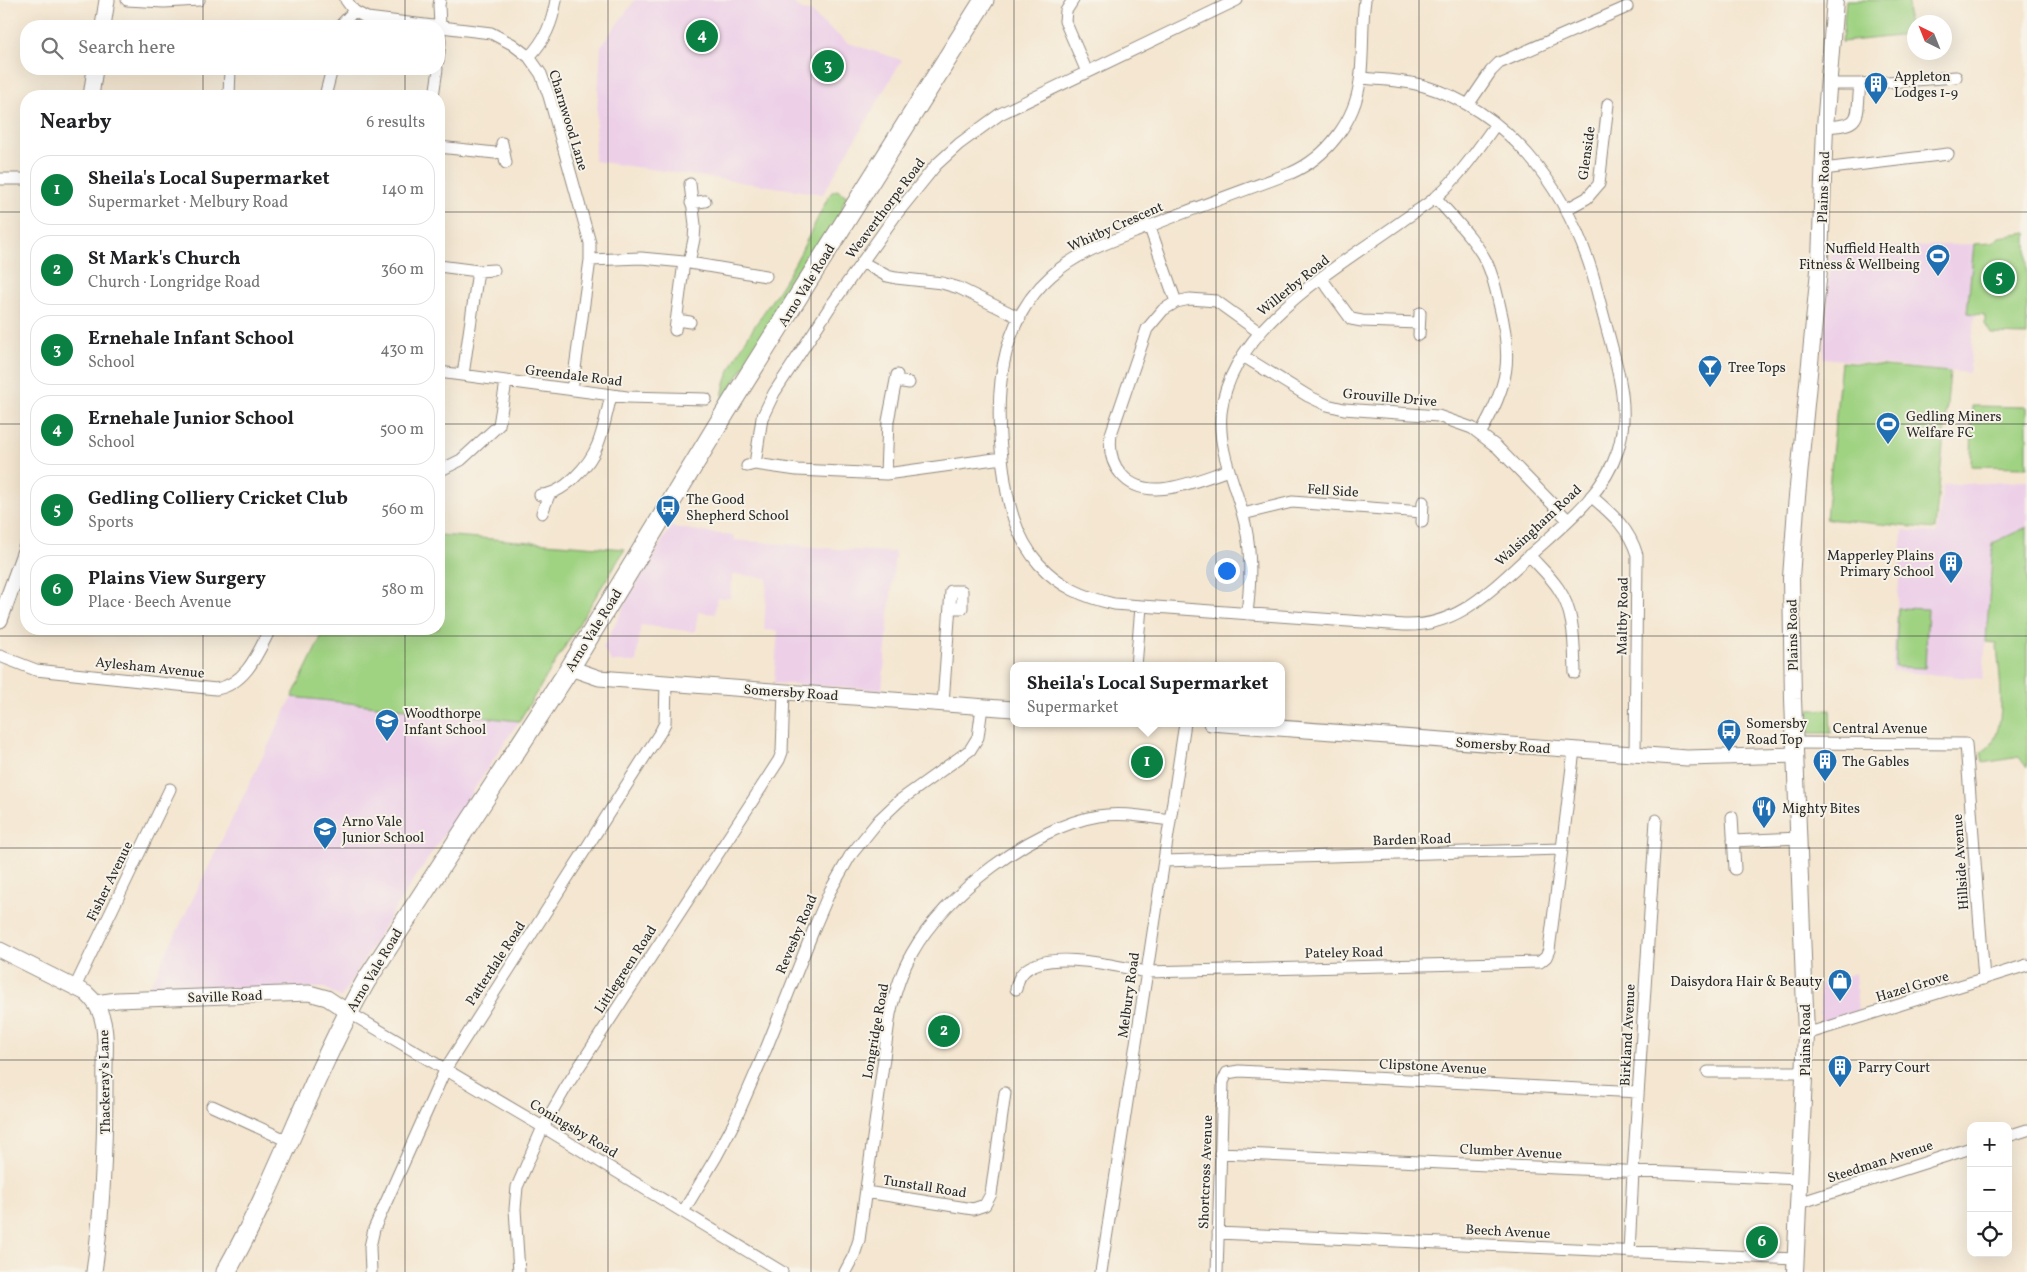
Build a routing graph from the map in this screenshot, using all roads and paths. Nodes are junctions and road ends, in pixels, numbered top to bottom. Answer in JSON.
{"nodes":[{"id":1,"x":107,"y":0,"type":"edge"},
{"id":2,"x":127,"y":0,"type":"edge"},
{"id":3,"x":199,"y":0,"type":"edge"},
{"id":4,"x":346,"y":0,"type":"edge"},
{"id":5,"x":440,"y":0,"type":"edge"},
{"id":6,"x":556,"y":0,"type":"edge"},
{"id":7,"x":984,"y":0,"type":"edge"},
{"id":8,"x":1073,"y":0,"type":"edge"},
{"id":9,"x":1237,"y":0,"type":"edge"},
{"id":10,"x":1365,"y":0,"type":"edge"},
{"id":11,"x":1835,"y":0,"type":"edge"},
{"id":12,"x":1627,"y":8,"type":"edge"},
{"id":13,"x":354,"y":11,"type":"junction"},
{"id":14,"x":104,"y":20,"type":"edge"},
{"id":15,"x":346,"y":20,"type":"edge"},
{"id":16,"x":383,"y":20,"type":"edge"},
{"id":17,"x":440,"y":20,"type":"edge"},
{"id":18,"x":445,"y":27,"type":"edge"},
{"id":19,"x":529,"y":57,"type":"junction"},
{"id":20,"x":1087,"y":72,"type":"junction"},
{"id":21,"x":95,"y":75,"type":"edge"},
{"id":22,"x":230,"y":75,"type":"edge"},
{"id":23,"x":330,"y":75,"type":"edge"},
{"id":24,"x":437,"y":75,"type":"edge"},
{"id":25,"x":1956,"y":77,"type":"dead end"},
{"id":26,"x":1361,"y":78,"type":"junction"},
{"id":27,"x":1828,"y":84,"type":"junction"},
{"id":28,"x":1860,"y":84,"type":"junction"},
{"id":29,"x":92,"y":90,"type":"edge"},
{"id":30,"x":229,"y":90,"type":"edge"},
{"id":31,"x":327,"y":90,"type":"edge"},
{"id":32,"x":435,"y":90,"type":"edge"},
{"id":33,"x":1468,"y":105,"type":"junction"},
{"id":34,"x":1611,"y":110,"type":"dead end"},
{"id":35,"x":1496,"y":124,"type":"junction"},
{"id":36,"x":1825,"y":127,"type":"junction"},
{"id":37,"x":445,"y":148,"type":"edge"},
{"id":38,"x":1948,"y":154,"type":"dead end"},
{"id":39,"x":506,"y":163,"type":"dead end"},
{"id":40,"x":1823,"y":169,"type":"junction"},
{"id":41,"x":0,"y":179,"type":"edge"},
{"id":42,"x":20,"y":179,"type":"edge"},
{"id":43,"x":690,"y":184,"type":"dead end"},
{"id":44,"x":1436,"y":197,"type":"junction"},
{"id":45,"x":705,"y":201,"type":"dead end"},
{"id":46,"x":691,"y":203,"type":"junction"},
{"id":47,"x":1565,"y":210,"type":"junction"},
{"id":48,"x":1149,"y":225,"type":"junction"},
{"id":49,"x":590,"y":260,"type":"junction"},
{"id":50,"x":686,"y":262,"type":"junction"},
{"id":51,"x":862,"y":262,"type":"junction"},
{"id":52,"x":445,"y":267,"type":"edge"},
{"id":53,"x":494,"y":270,"type":"dead end"},
{"id":54,"x":478,"y":271,"type":"junction"},
{"id":55,"x":766,"y":276,"type":"dead end"},
{"id":56,"x":1321,"y":278,"type":"junction"},
{"id":57,"x":1176,"y":302,"type":"junction"},
{"id":58,"x":1020,"y":318,"type":"junction"},
{"id":59,"x":690,"y":322,"type":"dead end"},
{"id":60,"x":1419,"y":324,"type":"dead end"},
{"id":61,"x":1259,"y":332,"type":"junction"},
{"id":62,"x":1243,"y":356,"type":"junction"},
{"id":63,"x":445,"y":373,"type":"edge"},
{"id":64,"x":463,"y":375,"type":"junction"},
{"id":65,"x":506,"y":382,"type":"junction"},
{"id":66,"x":909,"y":383,"type":"dead end"},
{"id":67,"x":572,"y":390,"type":"junction"},
{"id":68,"x":611,"y":396,"type":"junction"},
{"id":69,"x":706,"y":399,"type":"dead end"},
{"id":70,"x":1480,"y":434,"type":"junction"},
{"id":71,"x":1002,"y":458,"type":"junction"},
{"id":72,"x":445,"y":468,"type":"edge"},
{"id":73,"x":1229,"y":470,"type":"junction"},
{"id":74,"x":886,"y":474,"type":"junction"},
{"id":75,"x":1591,"y":496,"type":"junction"},
{"id":76,"x":1422,"y":512,"type":"dead end"},
{"id":77,"x":542,"y":513,"type":"dead end"},
{"id":78,"x":1243,"y":514,"type":"junction"},
{"id":79,"x":1568,"y":520,"type":"junction"},
{"id":80,"x":1529,"y":555,"type":"junction"},
{"id":81,"x":20,"y":565,"type":"edge"},
{"id":82,"x":1141,"y":607,"type":"junction"},
{"id":83,"x":950,"y":608,"type":"dead end"},
{"id":84,"x":1247,"y":614,"type":"junction"},
{"id":85,"x":0,"y":620,"type":"edge"},
{"id":86,"x":267,"y":635,"type":"edge"},
{"id":87,"x":0,"y":656,"type":"edge"},
{"id":88,"x":1136,"y":662,"type":"edge"},
{"id":89,"x":570,"y":668,"type":"junction"},
{"id":90,"x":1575,"y":672,"type":"dead end"},
{"id":91,"x":666,"y":682,"type":"junction"},
{"id":92,"x":784,"y":692,"type":"junction"},
{"id":93,"x":943,"y":704,"type":"junction"},
{"id":94,"x":982,"y":707,"type":"junction"},
{"id":95,"x":1010,"y":709,"type":"edge"},
{"id":96,"x":1184,"y":727,"type":"edge"},
{"id":97,"x":1265,"y":727,"type":"edge"},
{"id":98,"x":1966,"y":744,"type":"joint"},
{"id":99,"x":1795,"y":749,"type":"junction"},
{"id":100,"x":1574,"y":750,"type":"junction"},
{"id":101,"x":1635,"y":754,"type":"junction"},
{"id":102,"x":170,"y":789,"type":"dead end"},
{"id":103,"x":1732,"y":817,"type":"dead end"},
{"id":104,"x":1170,"y":820,"type":"junction"},
{"id":105,"x":1656,"y":820,"type":"dead end"},
{"id":106,"x":1799,"y":838,"type":"junction"},
{"id":107,"x":1734,"y":841,"type":"junction"},
{"id":108,"x":1562,"y":849,"type":"junction"},
{"id":109,"x":1164,"y":861,"type":"junction"},
{"id":110,"x":1735,"y":868,"type":"dead end"},
{"id":111,"x":0,"y":950,"type":"edge"},
{"id":112,"x":2027,"y":965,"type":"edge"},
{"id":113,"x":1146,"y":972,"type":"junction"},
{"id":114,"x":1984,"y":979,"type":"junction"},
{"id":115,"x":75,"y":987,"type":"junction"},
{"id":116,"x":1016,"y":990,"type":"dead end"},
{"id":117,"x":96,"y":1003,"type":"junction"},
{"id":118,"x":348,"y":1012,"type":"junction"},
{"id":119,"x":1806,"y":1034,"type":"junction"},
{"id":120,"x":446,"y":1068,"type":"junction"},
{"id":121,"x":1708,"y":1072,"type":"dead end"},
{"id":122,"x":1805,"y":1072,"type":"junction"},
{"id":123,"x":1227,"y":1073,"type":"joint"},
{"id":124,"x":1638,"y":1092,"type":"junction"},
{"id":125,"x":1005,"y":1093,"type":"dead end"},
{"id":126,"x":212,"y":1106,"type":"dead end"},
{"id":127,"x":543,"y":1126,"type":"junction"},
{"id":128,"x":2027,"y":1130,"type":"edge"},
{"id":129,"x":2012,"y":1135,"type":"edge"},
{"id":130,"x":288,"y":1141,"type":"junction"},
{"id":131,"x":1967,"y":1149,"type":"edge"},
{"id":132,"x":1220,"y":1153,"type":"junction"},
{"id":133,"x":1633,"y":1172,"type":"junction"},
{"id":134,"x":1800,"y":1179,"type":"junction"},
{"id":135,"x":866,"y":1192,"type":"junction"},
{"id":136,"x":1799,"y":1203,"type":"junction"},
{"id":137,"x":683,"y":1212,"type":"junction"},
{"id":138,"x":1218,"y":1233,"type":"junction"},
{"id":139,"x":1629,"y":1252,"type":"junction"},
{"id":140,"x":1795,"y":1266,"type":"edge"},
{"id":141,"x":94,"y":1272,"type":"edge"},
{"id":142,"x":226,"y":1272,"type":"edge"},
{"id":143,"x":371,"y":1272,"type":"edge"},
{"id":144,"x":519,"y":1272,"type":"edge"},
{"id":145,"x":782,"y":1272,"type":"edge"},
{"id":146,"x":846,"y":1272,"type":"edge"},
{"id":147,"x":1101,"y":1272,"type":"edge"},
{"id":148,"x":1217,"y":1272,"type":"edge"}],
"edges":[{"from":1,"to":14,"type":"street"},
{"from":2,"to":3,"type":"street"},
{"from":4,"to":13,"type":"street"},
{"from":5,"to":17,"type":"street"},
{"from":6,"to":19,"type":"street"},
{"from":7,"to":89,"type":"main road","name":"Arno Vale Road"},
{"from":8,"to":20,"type":"street"},
{"from":9,"to":20,"type":"street","name":"Weaverthorpe Road"},
{"from":10,"to":26,"type":"street","name":"Whitby Crescent"},
{"from":11,"to":27,"type":"main road","name":"Plains Road"},
{"from":12,"to":33,"type":"street"},
{"from":13,"to":15,"type":"street"},
{"from":13,"to":16,"type":"street","name":"Charnwood Lane"},
{"from":18,"to":19,"type":"street","name":"Charnwood Lane"},
{"from":19,"to":49,"type":"street","name":"Charnwood Lane"},
{"from":20,"to":51,"type":"street","name":"Weaverthorpe Road"},
{"from":21,"to":29,"type":"street"},
{"from":22,"to":30,"type":"street"},
{"from":23,"to":31,"type":"street"},
{"from":24,"to":32,"type":"street"},
{"from":25,"to":28,"type":"street"},
{"from":26,"to":33,"type":"street","name":"Walsingham Road"},
{"from":26,"to":48,"type":"street","name":"Whitby Crescent"},
{"from":27,"to":28,"type":"street"},
{"from":27,"to":36,"type":"main road","name":"Plains Road"},
{"from":28,"to":36,"type":"street"},
{"from":33,"to":35,"type":"street","name":"Walsingham Road"},
{"from":34,"to":47,"type":"street","name":"Glenside"},
{"from":35,"to":44,"type":"street","name":"Willerby Road"},
{"from":35,"to":47,"type":"street","name":"Walsingham Road"},
{"from":36,"to":40,"type":"main road","name":"Plains Road"},
{"from":37,"to":39,"type":"street"},
{"from":38,"to":40,"type":"street"},
{"from":40,"to":99,"type":"main road","name":"Plains Road"},
{"from":41,"to":42,"type":"street"},
{"from":43,"to":46,"type":"street"},
{"from":44,"to":56,"type":"street","name":"Willerby Road"},
{"from":44,"to":70,"type":"street"},
{"from":45,"to":46,"type":"street"},
{"from":46,"to":50,"type":"street"},
{"from":47,"to":75,"type":"street","name":"Walsingham Road"},
{"from":48,"to":57,"type":"street"},
{"from":48,"to":58,"type":"street","name":"Whitby Crescent"},
{"from":49,"to":50,"type":"street"},
{"from":49,"to":67,"type":"street","name":"Charnwood Lane"},
{"from":50,"to":55,"type":"street"},
{"from":50,"to":59,"type":"street"},
{"from":51,"to":58,"type":"street"},
{"from":51,"to":74,"type":"street","name":"Weaverthorpe Road"},
{"from":52,"to":54,"type":"street"},
{"from":53,"to":54,"type":"street"},
{"from":54,"to":64,"type":"street"},
{"from":56,"to":60,"type":"street"},
{"from":56,"to":61,"type":"street","name":"Willerby Road"},
{"from":57,"to":61,"type":"street"},
{"from":57,"to":73,"type":"street"},
{"from":58,"to":71,"type":"street","name":"Whitby Crescent"},
{"from":61,"to":62,"type":"street","name":"Willerby Road"},
{"from":62,"to":70,"type":"street","name":"Grouville Drive"},
{"from":62,"to":73,"type":"street","name":"Willerby Road"},
{"from":63,"to":64,"type":"street","name":"Greendale Road"},
{"from":64,"to":65,"type":"street","name":"Greendale Road"},
{"from":65,"to":67,"type":"street","name":"Greendale Road"},
{"from":65,"to":72,"type":"street"},
{"from":66,"to":74,"type":"street"},
{"from":67,"to":68,"type":"street","name":"Greendale Road"},
{"from":68,"to":69,"type":"street","name":"Greendale Road"},
{"from":68,"to":77,"type":"street"},
{"from":70,"to":79,"type":"street","name":"Grouville Drive"},
{"from":71,"to":74,"type":"street","name":"Weaverthorpe Road"},
{"from":71,"to":82,"type":"street","name":"Whitby Crescent"},
{"from":73,"to":78,"type":"street","name":"Willerby Road"},
{"from":75,"to":79,"type":"street","name":"Walsingham Road"},
{"from":75,"to":101,"type":"street","name":"Maltby Road"},
{"from":76,"to":78,"type":"street","name":"Fell Side"},
{"from":78,"to":84,"type":"street","name":"Willerby Road"},
{"from":79,"to":80,"type":"street","name":"Walsingham Road"},
{"from":80,"to":84,"type":"street","name":"Walsingham Road"},
{"from":80,"to":90,"type":"street"},
{"from":81,"to":85,"type":"street"},
{"from":82,"to":84,"type":"street","name":"Walsingham Road"},
{"from":82,"to":88,"type":"street"},
{"from":83,"to":93,"type":"street"},
{"from":86,"to":87,"type":"street","name":"Aylesham Avenue"},
{"from":89,"to":91,"type":"street","name":"Somersby Road"},
{"from":89,"to":118,"type":"main road","name":"Arno Vale Road"},
{"from":91,"to":92,"type":"street","name":"Somersby Road"},
{"from":91,"to":120,"type":"street","name":"Patterdale Road"},
{"from":92,"to":93,"type":"street","name":"Somersby Road"},
{"from":92,"to":127,"type":"street","name":"Littlegreen Road"},
{"from":93,"to":94,"type":"street","name":"Somersby Road"},
{"from":94,"to":95,"type":"street","name":"Somersby Road"},
{"from":94,"to":137,"type":"street","name":"Revesby Road"},
{"from":96,"to":104,"type":"street","name":"Melbury Road"},
{"from":97,"to":100,"type":"street","name":"Somersby Road"},
{"from":98,"to":99,"type":"street","name":"Central Avenue"},
{"from":98,"to":114,"type":"street","name":"Hillside Avenue"},
{"from":99,"to":101,"type":"street","name":"Somersby Road"},
{"from":99,"to":106,"type":"main road","name":"Plains Road"},
{"from":100,"to":101,"type":"street","name":"Somersby Road"},
{"from":100,"to":108,"type":"street"},
{"from":102,"to":115,"type":"street","name":"Fisher Avenue"},
{"from":103,"to":107,"type":"street"},
{"from":104,"to":109,"type":"street","name":"Melbury Road"},
{"from":104,"to":135,"type":"street","name":"Longridge Road"},
{"from":105,"to":124,"type":"street","name":"Birkland Avenue"},
{"from":106,"to":107,"type":"street"},
{"from":106,"to":119,"type":"main road","name":"Plains Road"},
{"from":107,"to":110,"type":"street"},
{"from":108,"to":109,"type":"street","name":"Barden Road"},
{"from":108,"to":113,"type":"street","name":"Pateley Road"},
{"from":109,"to":113,"type":"street","name":"Melbury Road"},
{"from":111,"to":115,"type":"street"},
{"from":112,"to":114,"type":"street","name":"Hazel Grove"},
{"from":113,"to":116,"type":"street","name":"Pateley Road"},
{"from":113,"to":147,"type":"street","name":"Melbury Road"},
{"from":114,"to":119,"type":"street","name":"Hazel Grove"},
{"from":115,"to":117,"type":"street"},
{"from":117,"to":118,"type":"street","name":"Saville Road"},
{"from":117,"to":141,"type":"street","name":"Thackeray's Lane"},
{"from":118,"to":120,"type":"street","name":"Coningsby Road"},
{"from":118,"to":130,"type":"main road","name":"Arno Vale Road"},
{"from":119,"to":122,"type":"main road","name":"Plains Road"},
{"from":120,"to":127,"type":"street","name":"Coningsby Road"},
{"from":120,"to":143,"type":"street","name":"Patterdale Road"},
{"from":121,"to":122,"type":"street"},
{"from":122,"to":134,"type":"main road","name":"Plains Road"},
{"from":123,"to":124,"type":"street","name":"Clipstone Avenue"},
{"from":123,"to":132,"type":"street","name":"Shortcross Avenue"},
{"from":124,"to":133,"type":"street","name":"Birkland Avenue"},
{"from":125,"to":135,"type":"street","name":"Tunstall Road"},
{"from":126,"to":130,"type":"street"},
{"from":127,"to":137,"type":"street","name":"Coningsby Road"},
{"from":127,"to":144,"type":"street","name":"Littlegreen Road"},
{"from":128,"to":129,"type":"street"},
{"from":130,"to":142,"type":"main road","name":"Arno Vale Road"},
{"from":131,"to":136,"type":"street","name":"Steedman Avenue"},
{"from":132,"to":133,"type":"street","name":"Clumber Avenue"},
{"from":132,"to":138,"type":"street","name":"Shortcross Avenue"},
{"from":133,"to":134,"type":"street","name":"Clumber Avenue"},
{"from":133,"to":139,"type":"street","name":"Birkland Avenue"},
{"from":134,"to":136,"type":"main road","name":"Plains Road"},
{"from":135,"to":146,"type":"street","name":"Longridge Road"},
{"from":136,"to":140,"type":"main road","name":"Plains Road"},
{"from":137,"to":145,"type":"street","name":"Coningsby Road"},
{"from":138,"to":139,"type":"street","name":"Beech Avenue"},
{"from":138,"to":148,"type":"street","name":"Shortcross Avenue"},
{"from":139,"to":140,"type":"street","name":"Beech Avenue"}]}
